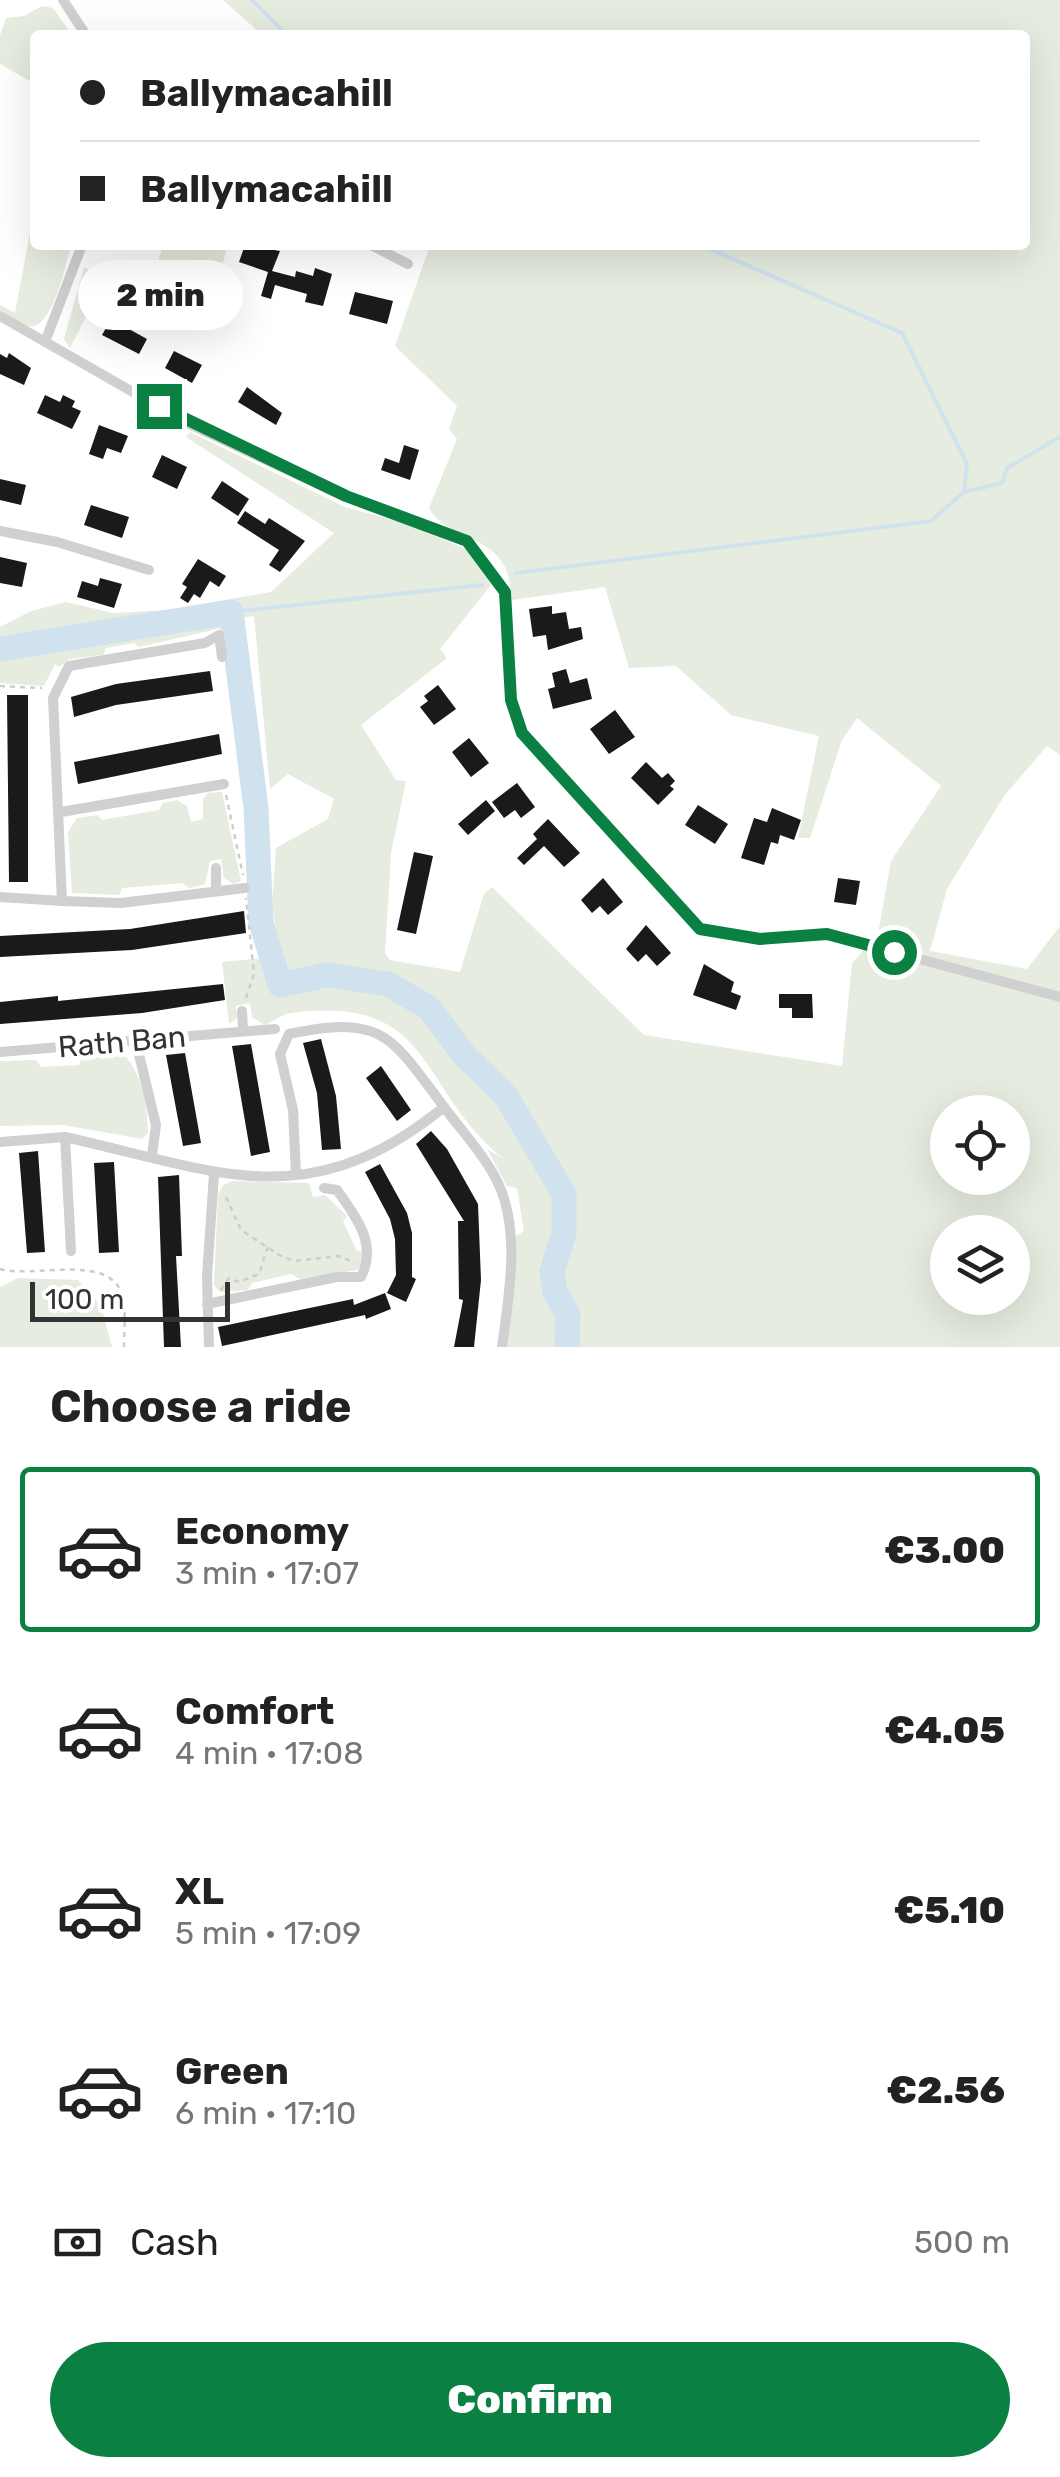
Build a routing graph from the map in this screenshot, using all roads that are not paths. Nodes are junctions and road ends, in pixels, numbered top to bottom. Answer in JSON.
{"nodes":[{"id":1,"x":63,"y":0,"type":"edge"},
{"id":2,"x":83,"y":30,"type":"edge"},
{"id":3,"x":80,"y":250,"type":"edge"},
{"id":4,"x":381,"y":250,"type":"edge"},
{"id":5,"x":408,"y":264,"type":"dead end"},
{"id":6,"x":0,"y":316,"type":"edge"},
{"id":7,"x":45,"y":342,"type":"junction"},
{"id":8,"x":0,"y":532,"type":"edge"},
{"id":9,"x":150,"y":570,"type":"dead end"},
{"id":10,"x":222,"y":657,"type":"dead end"},
{"id":11,"x":224,"y":784,"type":"dead end"},
{"id":12,"x":197,"y":792,"type":"junction"},
{"id":13,"x":199,"y":804,"type":"dead end"},
{"id":14,"x":61,"y":812,"type":"junction"},
{"id":15,"x":216,"y":868,"type":"dead end"},
{"id":16,"x":246,"y":888,"type":"dead end"},
{"id":17,"x":216,"y":891,"type":"junction"},
{"id":18,"x":0,"y":897,"type":"edge"},
{"id":19,"x":62,"y":901,"type":"junction"},
{"id":20,"x":1060,"y":997,"type":"edge"},
{"id":21,"x":242,"y":1011,"type":"dead end"},
{"id":22,"x":275,"y":1029,"type":"dead end"},
{"id":23,"x":243,"y":1032,"type":"junction"},
{"id":24,"x":136,"y":1042,"type":"junction"},
{"id":25,"x":0,"y":1052,"type":"edge"},
{"id":26,"x":444,"y":1107,"type":"junction"},
{"id":27,"x":65,"y":1137,"type":"junction"},
{"id":28,"x":0,"y":1142,"type":"edge"},
{"id":29,"x":152,"y":1155,"type":"junction"},
{"id":30,"x":214,"y":1174,"type":"junction"},
{"id":31,"x":296,"y":1176,"type":"junction"},
{"id":32,"x":324,"y":1188,"type":"dead end"},
{"id":33,"x":71,"y":1250,"type":"dead end"},
{"id":34,"x":207,"y":1304,"type":"junction"},
{"id":35,"x":209,"y":1347,"type":"edge"},
{"id":36,"x":502,"y":1347,"type":"edge"}],
"edges":[{"from":1,"to":2,"type":"street"},
{"from":3,"to":7,"type":"street"},
{"from":4,"to":5,"type":"street"},
{"from":6,"to":7,"type":"street"},
{"from":7,"to":20,"type":"street"},
{"from":8,"to":9,"type":"street"},
{"from":10,"to":14,"type":"street"},
{"from":11,"to":12,"type":"street"},
{"from":12,"to":13,"type":"street"},
{"from":12,"to":14,"type":"street"},
{"from":14,"to":19,"type":"street"},
{"from":15,"to":17,"type":"street"},
{"from":16,"to":17,"type":"street"},
{"from":17,"to":19,"type":"street"},
{"from":18,"to":19,"type":"street"},
{"from":21,"to":23,"type":"street"},
{"from":22,"to":23,"type":"street","name":"Rath Ban"},
{"from":23,"to":24,"type":"street","name":"Rath Ban"},
{"from":24,"to":25,"type":"street","name":"Rath Ban"},
{"from":24,"to":29,"type":"street"},
{"from":26,"to":31,"type":"street"},
{"from":26,"to":31,"type":"street"},
{"from":26,"to":36,"type":"street"},
{"from":27,"to":28,"type":"street"},
{"from":27,"to":29,"type":"street"},
{"from":27,"to":33,"type":"street"},
{"from":29,"to":30,"type":"street"},
{"from":30,"to":31,"type":"street"},
{"from":30,"to":34,"type":"street"},
{"from":32,"to":34,"type":"street"},
{"from":34,"to":35,"type":"street"}]}
